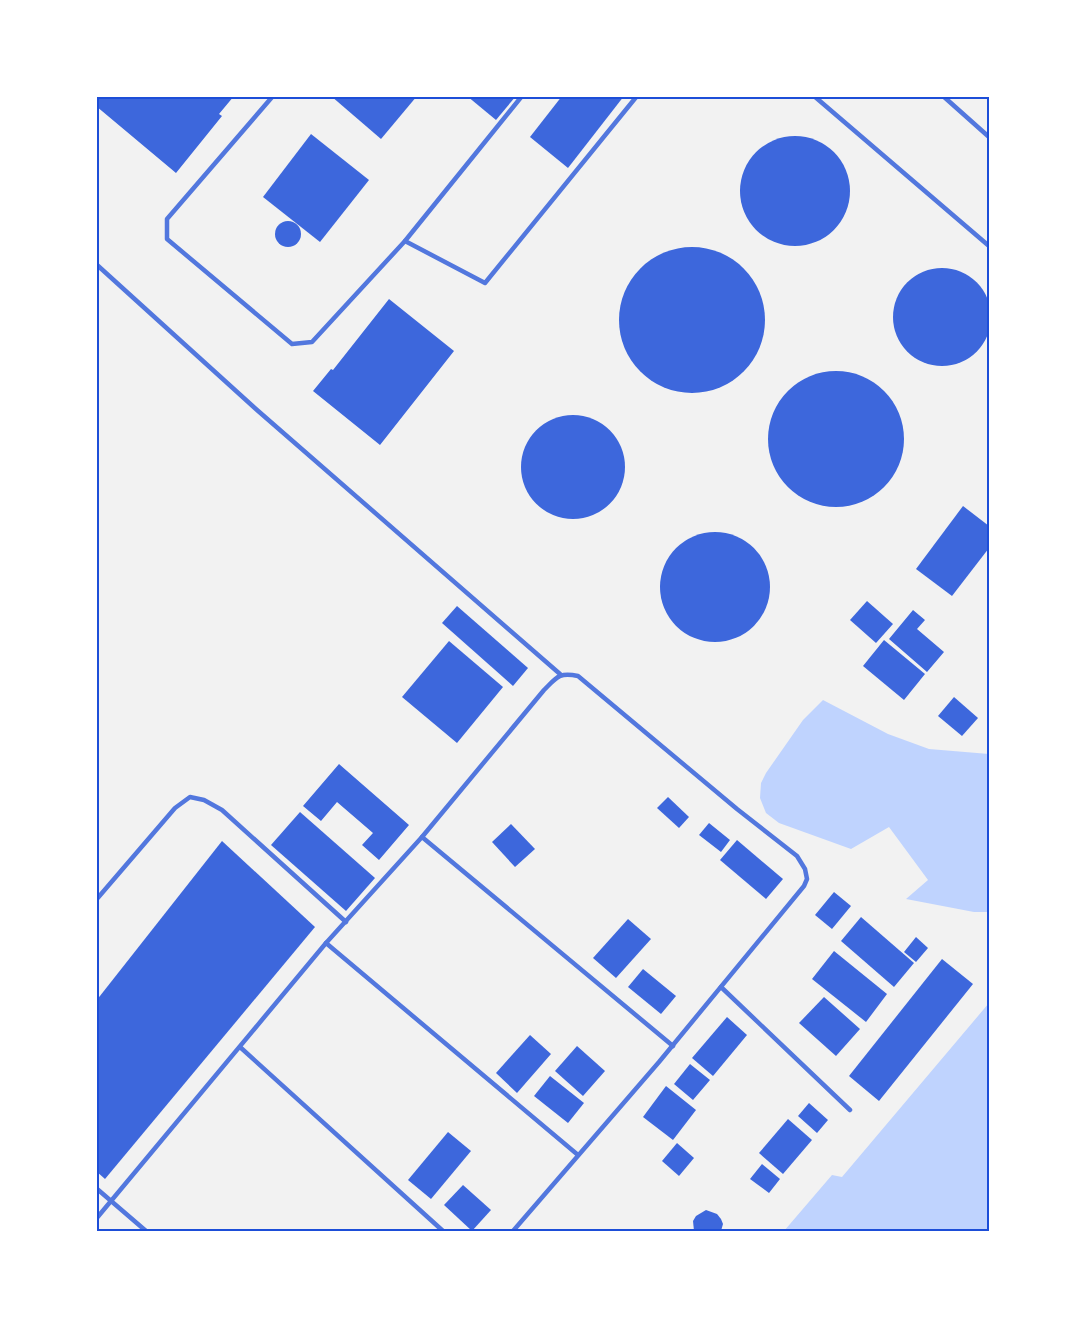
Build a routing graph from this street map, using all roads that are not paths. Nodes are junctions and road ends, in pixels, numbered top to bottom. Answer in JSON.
{"nodes":[{"id":1,"x":273,"y":96,"type":"edge"},
{"id":2,"x":522,"y":96,"type":"edge"},
{"id":3,"x":637,"y":96,"type":"edge"},
{"id":4,"x":814,"y":96,"type":"edge"},
{"id":5,"x":943,"y":96,"type":"edge"},
{"id":6,"x":989,"y":137,"type":"edge"},
{"id":7,"x":405,"y":242,"type":"junction"},
{"id":8,"x":989,"y":246,"type":"edge"},
{"id":9,"x":96,"y":264,"type":"edge"},
{"id":10,"x":560,"y":674,"type":"junction"},
{"id":11,"x":422,"y":837,"type":"junction"},
{"id":12,"x":96,"y":900,"type":"edge"},
{"id":13,"x":346,"y":922,"type":"junction"},
{"id":14,"x":326,"y":943,"type":"junction"},
{"id":15,"x":721,"y":987,"type":"junction"},
{"id":16,"x":673,"y":1046,"type":"junction"},
{"id":17,"x":240,"y":1047,"type":"junction"},
{"id":18,"x":850,"y":1110,"type":"dead end"},
{"id":19,"x":578,"y":1155,"type":"junction"},
{"id":20,"x":96,"y":1188,"type":"edge"},
{"id":21,"x":111,"y":1200,"type":"junction"},
{"id":22,"x":96,"y":1219,"type":"edge"},
{"id":23,"x":146,"y":1231,"type":"edge"},
{"id":24,"x":443,"y":1231,"type":"edge"},
{"id":25,"x":513,"y":1231,"type":"edge"}],
"edges":[{"from":1,"to":7,"type":"lane"},
{"from":2,"to":7,"type":"lane"},
{"from":3,"to":7,"type":"lane"},
{"from":4,"to":8,"type":"lane"},
{"from":5,"to":6,"type":"lane"},
{"from":9,"to":10,"type":"lane"},
{"from":10,"to":11,"type":"lane"},
{"from":10,"to":15,"type":"lane"},
{"from":11,"to":13,"type":"lane"},
{"from":11,"to":16,"type":"lane"},
{"from":12,"to":13,"type":"lane"},
{"from":13,"to":14,"type":"lane"},
{"from":14,"to":17,"type":"lane"},
{"from":14,"to":19,"type":"lane"},
{"from":15,"to":16,"type":"lane"},
{"from":15,"to":18,"type":"lane"},
{"from":16,"to":19,"type":"lane"},
{"from":17,"to":21,"type":"lane"},
{"from":17,"to":24,"type":"lane"},
{"from":19,"to":25,"type":"lane"},
{"from":20,"to":21,"type":"lane"},
{"from":21,"to":22,"type":"lane"},
{"from":21,"to":23,"type":"lane"}]}
